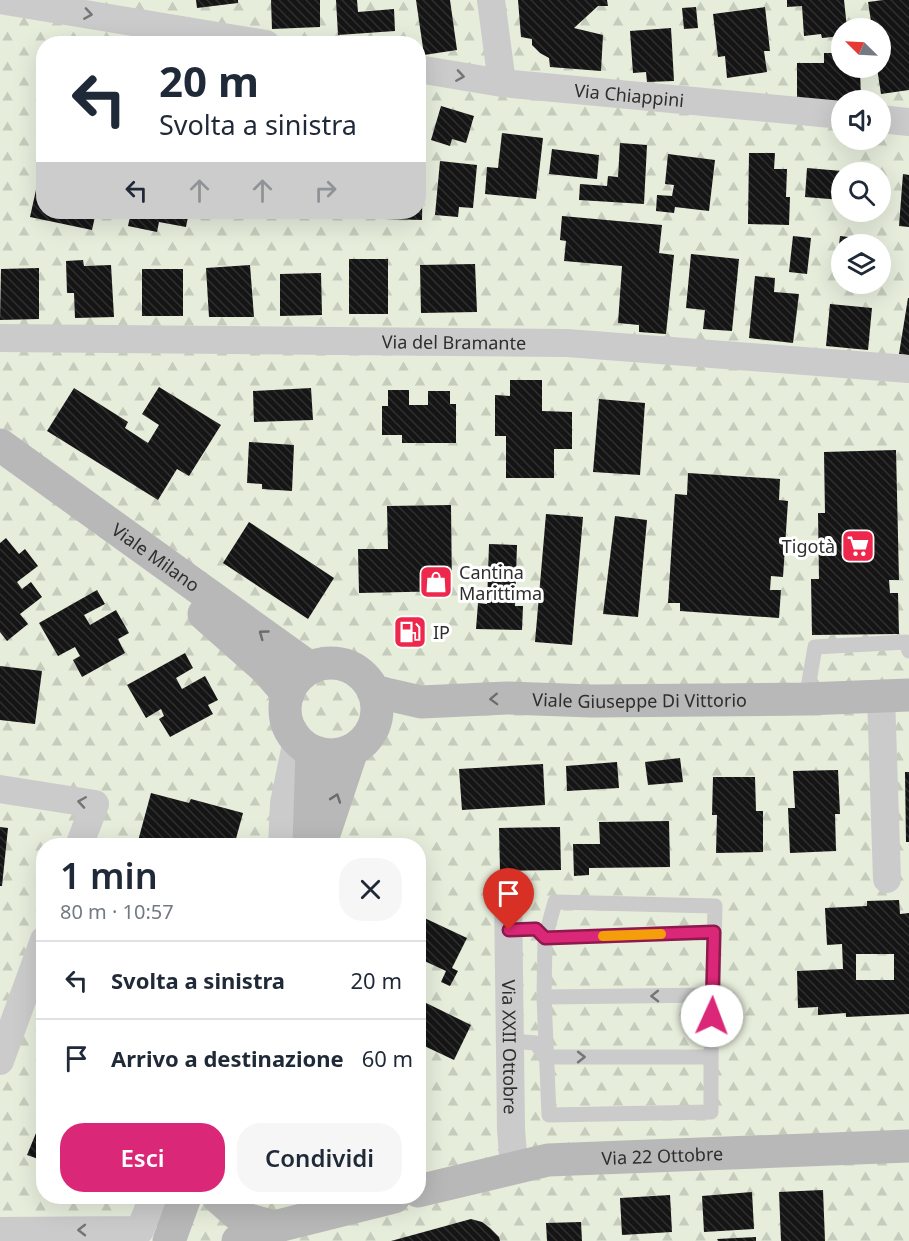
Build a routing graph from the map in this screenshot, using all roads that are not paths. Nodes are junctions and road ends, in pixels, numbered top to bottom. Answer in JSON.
{"nodes":[{"id":1,"x":0,"y":0,"type":"edge"},
{"id":2,"x":491,"y":0,"type":"edge"},
{"id":3,"x":30,"y":2,"type":"edge"},
{"id":4,"x":221,"y":36,"type":"edge"},
{"id":5,"x":426,"y":70,"type":"edge"},
{"id":6,"x":502,"y":83,"type":"junction"},
{"id":7,"x":831,"y":115,"type":"edge"},
{"id":8,"x":891,"y":120,"type":"edge"},
{"id":9,"x":909,"y":122,"type":"edge"},
{"id":10,"x":0,"y":338,"type":"edge"},
{"id":11,"x":909,"y":369,"type":"edge"},
{"id":12,"x":0,"y":446,"type":"edge"},
{"id":13,"x":0,"y":469,"type":"edge"},
{"id":14,"x":909,"y":651,"type":"edge"},
{"id":15,"x":310,"y":668,"type":"junction"},
{"id":16,"x":373,"y":691,"type":"junction"},
{"id":17,"x":288,"y":694,"type":"junction"},
{"id":18,"x":895,"y":696,"type":"edge"},
{"id":19,"x":806,"y":699,"type":"junction"},
{"id":20,"x":304,"y":746,"type":"junction"},
{"id":21,"x":352,"y":750,"type":"junction"},
{"id":22,"x":0,"y":789,"type":"edge"},
{"id":23,"x":82,"y":838,"type":"edge"},
{"id":24,"x":282,"y":838,"type":"edge"},
{"id":25,"x":309,"y":838,"type":"edge"},
{"id":26,"x":323,"y":838,"type":"edge"},
{"id":27,"x":887,"y":879,"type":"dead end"},
{"id":28,"x":508,"y":893,"type":"dead end"},
{"id":29,"x":509,"y":930,"type":"junction"},
{"id":30,"x":714,"y":932,"type":"junction"},
{"id":31,"x":545,"y":938,"type":"junction"},
{"id":32,"x":36,"y":955,"type":"edge"},
{"id":33,"x":713,"y":995,"type":"junction"},
{"id":34,"x":544,"y":997,"type":"junction"},
{"id":35,"x":9,"y":1007,"type":"edge"},
{"id":36,"x":510,"y":1041,"type":"junction"},
{"id":37,"x":545,"y":1057,"type":"junction"},
{"id":38,"x":711,"y":1057,"type":"junction"},
{"id":39,"x":0,"y":1061,"type":"edge"},
{"id":40,"x":909,"y":1146,"type":"edge"},
{"id":41,"x":514,"y":1167,"type":"junction"},
{"id":42,"x":426,"y":1189,"type":"edge"},
{"id":43,"x":152,"y":1204,"type":"edge"},
{"id":44,"x":179,"y":1204,"type":"edge"},
{"id":45,"x":226,"y":1204,"type":"edge"},
{"id":46,"x":366,"y":1204,"type":"edge"},
{"id":47,"x":274,"y":1227,"type":"junction"},
{"id":48,"x":0,"y":1231,"type":"edge"},
{"id":49,"x":148,"y":1237,"type":"edge"},
{"id":50,"x":238,"y":1241,"type":"edge"}],
"edges":[{"from":1,"to":3,"type":"street"},
{"from":2,"to":6,"type":"street"},
{"from":3,"to":4,"type":"street","one_way":true},
{"from":5,"to":6,"type":"street","name":"Via Chiappini","one_way":true},
{"from":6,"to":7,"type":"street","name":"Via Chiappini"},
{"from":8,"to":9,"type":"street"},
{"from":10,"to":11,"type":"street","name":"Via del Bramante"},
{"from":15,"to":12,"type":"street","name":"Viale Milano","one_way":true},
{"from":13,"to":17,"type":"street","name":"Viale Milano"},
{"from":14,"to":19,"type":"lane"},
{"from":15,"to":16,"type":"street"},
{"from":15,"to":17,"type":"street"},
{"from":19,"to":16,"type":"street","name":"Viale Giuseppe Di Vittorio","one_way":true},
{"from":16,"to":21,"type":"street"},
{"from":17,"to":20,"type":"street"},
{"from":18,"to":19,"type":"street","name":"Viale Giuseppe Di Vittorio"},
{"from":18,"to":27,"type":"street"},
{"from":20,"to":21,"type":"street"},
{"from":20,"to":24,"type":"street"},
{"from":20,"to":25,"type":"street"},
{"from":26,"to":21,"type":"street","one_way":true},
{"from":23,"to":22,"type":"street","one_way":true},
{"from":28,"to":29,"type":"street","name":"Via XXII Ottobre"},
{"from":29,"to":31,"type":"lane"},
{"from":29,"to":36,"type":"street","name":"Via XXII Ottobre"},
{"from":30,"to":31,"type":"lane"},
{"from":30,"to":31,"type":"lane"},
{"from":30,"to":33,"type":"lane"},
{"from":31,"to":34,"type":"lane"},
{"from":32,"to":35,"type":"street"},
{"from":33,"to":34,"type":"lane","one_way":true},
{"from":33,"to":38,"type":"lane"},
{"from":34,"to":37,"type":"lane"},
{"from":35,"to":39,"type":"street"},
{"from":36,"to":37,"type":"lane"},
{"from":36,"to":41,"type":"street","name":"Via XXII Ottobre"},
{"from":37,"to":38,"type":"lane","one_way":true},
{"from":37,"to":38,"type":"lane"},
{"from":40,"to":41,"type":"street","name":"Via 22 Ottobre"},
{"from":41,"to":42,"type":"street","name":"Via 22 Ottobre"},
{"from":43,"to":49,"type":"street"},
{"from":44,"to":49,"type":"street"},
{"from":45,"to":47,"type":"street"},
{"from":46,"to":47,"type":"street"},
{"from":47,"to":50,"type":"street"},
{"from":49,"to":48,"type":"street","one_way":true}]}
